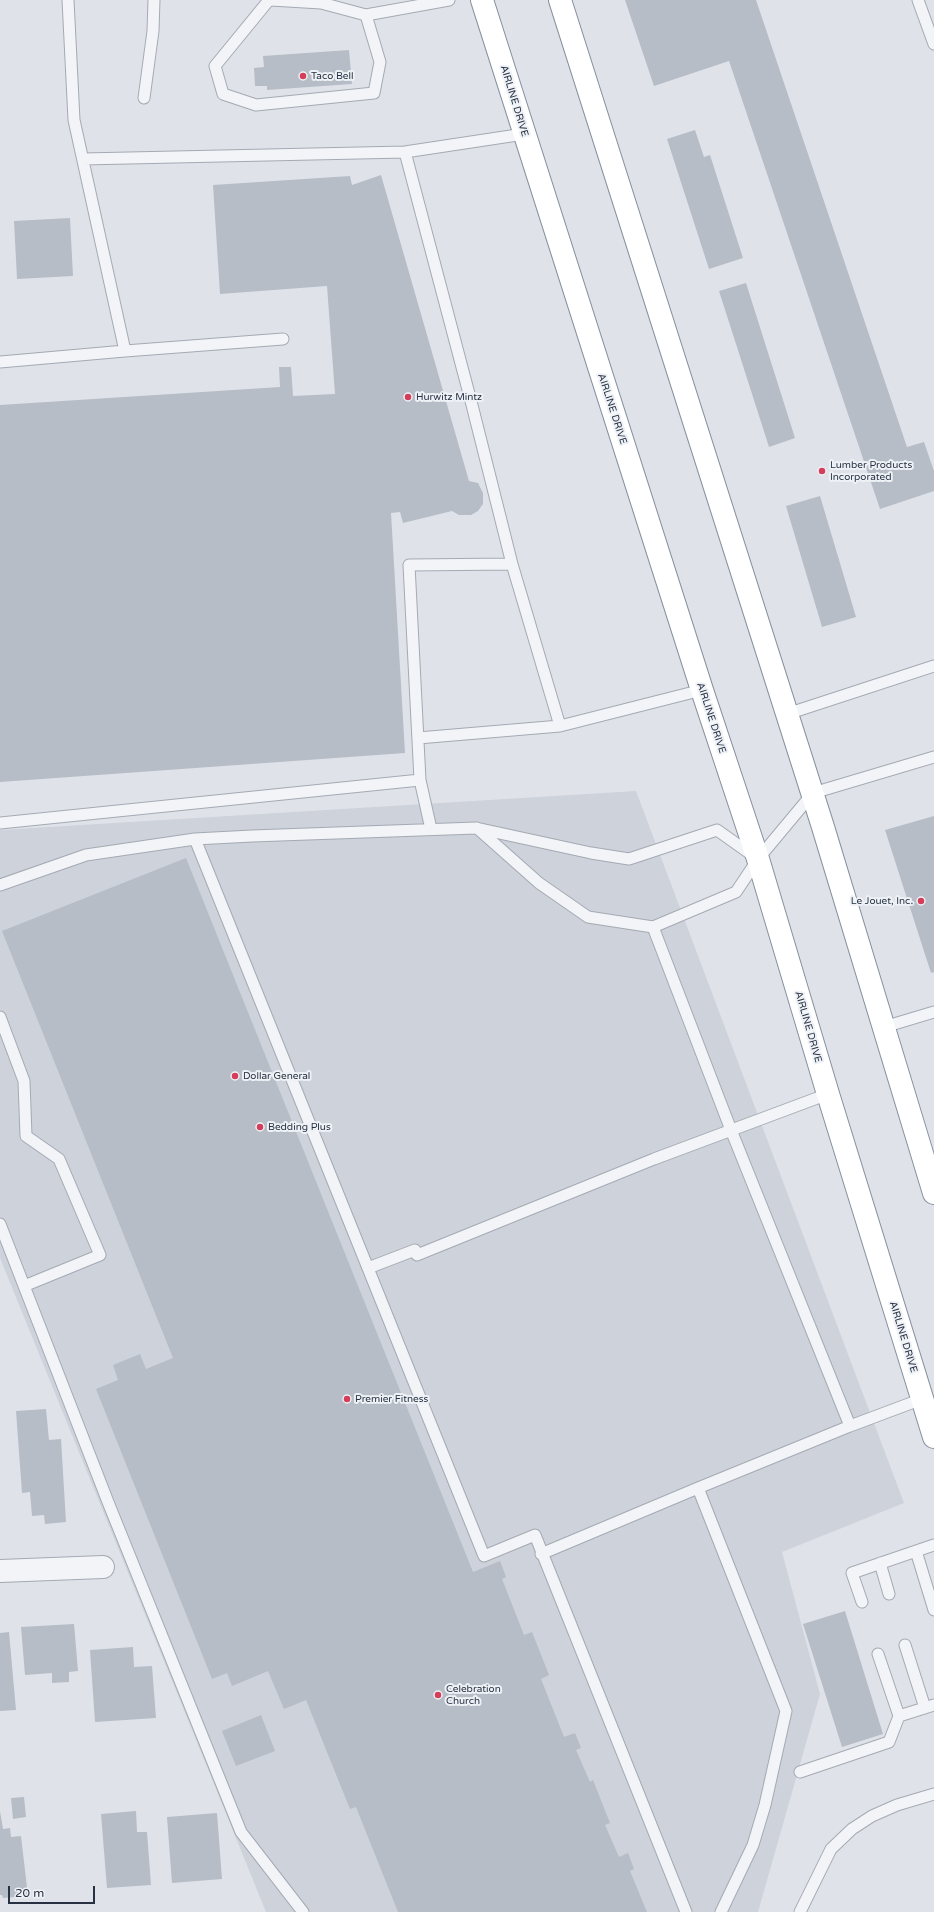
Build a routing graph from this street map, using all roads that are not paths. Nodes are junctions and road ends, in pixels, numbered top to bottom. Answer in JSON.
{"nodes":[{"id":1,"x":68,"y":0,"type":"edge"},
{"id":2,"x":154,"y":0,"type":"edge"},
{"id":3,"x":270,"y":0,"type":"edge"},
{"id":4,"x":449,"y":0,"type":"edge"},
{"id":5,"x":482,"y":0,"type":"edge"},
{"id":6,"x":560,"y":0,"type":"edge"},
{"id":7,"x":918,"y":0,"type":"edge"},
{"id":8,"x":366,"y":15,"type":"junction"},
{"id":9,"x":934,"y":44,"type":"edge"},
{"id":10,"x":144,"y":98,"type":"dead end"},
{"id":11,"x":524,"y":134,"type":"junction"},
{"id":12,"x":405,"y":152,"type":"junction"},
{"id":13,"x":83,"y":159,"type":"junction"},
{"id":14,"x":283,"y":339,"type":"dead end"},
{"id":15,"x":125,"y":351,"type":"junction"},
{"id":16,"x":0,"y":362,"type":"edge"},
{"id":17,"x":512,"y":564,"type":"junction"},
{"id":18,"x":934,"y":666,"type":"edge"},
{"id":19,"x":702,"y":690,"type":"junction"},
{"id":20,"x":787,"y":714,"type":"junction"},
{"id":21,"x":560,"y":726,"type":"junction"},
{"id":22,"x":418,"y":738,"type":"junction"},
{"id":23,"x":934,"y":757,"type":"edge"},
{"id":24,"x":420,"y":780,"type":"junction"},
{"id":25,"x":812,"y":793,"type":"junction"},
{"id":26,"x":0,"y":823,"type":"edge"},
{"id":27,"x":476,"y":828,"type":"junction"},
{"id":28,"x":431,"y":829,"type":"junction"},
{"id":29,"x":195,"y":840,"type":"junction"},
{"id":30,"x":758,"y":859,"type":"junction"},
{"id":31,"x":0,"y":885,"type":"edge"},
{"id":32,"x":653,"y":927,"type":"junction"},
{"id":33,"x":934,"y":1012,"type":"edge"},
{"id":34,"x":0,"y":1017,"type":"edge"},
{"id":35,"x":884,"y":1026,"type":"junction"},
{"id":36,"x":828,"y":1094,"type":"junction"},
{"id":37,"x":731,"y":1130,"type":"junction"},
{"id":38,"x":934,"y":1193,"type":"edge"},
{"id":39,"x":0,"y":1224,"type":"edge"},
{"id":40,"x":368,"y":1268,"type":"junction"},
{"id":41,"x":24,"y":1286,"type":"junction"},
{"id":42,"x":922,"y":1399,"type":"junction"},
{"id":43,"x":850,"y":1426,"type":"junction"},
{"id":44,"x":934,"y":1437,"type":"edge"},
{"id":45,"x":698,"y":1488,"type":"junction"},
{"id":46,"x":934,"y":1545,"type":"edge"},
{"id":47,"x":916,"y":1551,"type":"junction"},
{"id":48,"x":541,"y":1554,"type":"junction"},
{"id":49,"x":880,"y":1563,"type":"junction"},
{"id":50,"x":103,"y":1567,"type":"dead end"},
{"id":51,"x":0,"y":1571,"type":"edge"},
{"id":52,"x":889,"y":1594,"type":"dead end"},
{"id":53,"x":862,"y":1602,"type":"dead end"},
{"id":54,"x":934,"y":1610,"type":"edge"},
{"id":55,"x":905,"y":1645,"type":"dead end"},
{"id":56,"x":878,"y":1654,"type":"dead end"},
{"id":57,"x":930,"y":1706,"type":"edge"},
{"id":58,"x":899,"y":1716,"type":"junction"},
{"id":59,"x":800,"y":1772,"type":"dead end"},
{"id":60,"x":934,"y":1794,"type":"edge"},
{"id":61,"x":303,"y":1912,"type":"edge"},
{"id":62,"x":686,"y":1912,"type":"edge"},
{"id":63,"x":721,"y":1912,"type":"edge"},
{"id":64,"x":800,"y":1912,"type":"edge"}],
"edges":[{"from":1,"to":13,"type":"lane"},
{"from":2,"to":10,"type":"lane"},
{"from":3,"to":8,"type":"lane"},
{"from":3,"to":8,"type":"lane"},
{"from":4,"to":8,"type":"lane"},
{"from":5,"to":11,"type":"highway","name":"AIRLINE DRIVE"},
{"from":6,"to":20,"type":"highway"},
{"from":7,"to":9,"type":"lane"},
{"from":11,"to":12,"type":"lane"},
{"from":11,"to":19,"type":"highway","name":"AIRLINE DRIVE"},
{"from":12,"to":13,"type":"lane"},
{"from":12,"to":17,"type":"lane"},
{"from":13,"to":15,"type":"lane"},
{"from":14,"to":15,"type":"lane"},
{"from":15,"to":16,"type":"lane"},
{"from":17,"to":21,"type":"lane"},
{"from":17,"to":22,"type":"lane"},
{"from":18,"to":20,"type":"lane"},
{"from":19,"to":21,"type":"lane"},
{"from":19,"to":30,"type":"highway","name":"AIRLINE DRIVE"},
{"from":20,"to":25,"type":"highway"},
{"from":21,"to":22,"type":"lane"},
{"from":22,"to":24,"type":"lane"},
{"from":23,"to":25,"type":"lane"},
{"from":24,"to":26,"type":"lane"},
{"from":24,"to":28,"type":"lane"},
{"from":25,"to":30,"type":"lane"},
{"from":25,"to":35,"type":"highway"},
{"from":27,"to":28,"type":"lane"},
{"from":27,"to":30,"type":"lane"},
{"from":27,"to":32,"type":"lane"},
{"from":28,"to":29,"type":"lane"},
{"from":29,"to":31,"type":"lane"},
{"from":29,"to":40,"type":"lane"},
{"from":30,"to":32,"type":"lane"},
{"from":30,"to":36,"type":"highway","name":"AIRLINE DRIVE"},
{"from":32,"to":37,"type":"lane"},
{"from":33,"to":35,"type":"lane"},
{"from":34,"to":41,"type":"lane"},
{"from":35,"to":38,"type":"highway"},
{"from":36,"to":37,"type":"lane"},
{"from":36,"to":42,"type":"highway","name":"AIRLINE DRIVE"},
{"from":37,"to":40,"type":"lane"},
{"from":37,"to":43,"type":"lane"},
{"from":39,"to":41,"type":"lane"},
{"from":40,"to":48,"type":"lane"},
{"from":41,"to":61,"type":"lane"},
{"from":42,"to":43,"type":"lane"},
{"from":42,"to":44,"type":"highway","name":"AIRLINE DRIVE"},
{"from":43,"to":45,"type":"lane"},
{"from":45,"to":48,"type":"lane"},
{"from":45,"to":63,"type":"lane"},
{"from":46,"to":47,"type":"lane"},
{"from":47,"to":49,"type":"lane"},
{"from":47,"to":54,"type":"lane"},
{"from":48,"to":62,"type":"lane"},
{"from":49,"to":52,"type":"lane"},
{"from":49,"to":53,"type":"lane"},
{"from":50,"to":51,"type":"street"},
{"from":55,"to":57,"type":"lane"},
{"from":56,"to":58,"type":"lane"},
{"from":57,"to":58,"type":"lane"},
{"from":58,"to":59,"type":"lane"},
{"from":60,"to":64,"type":"lane"}]}
